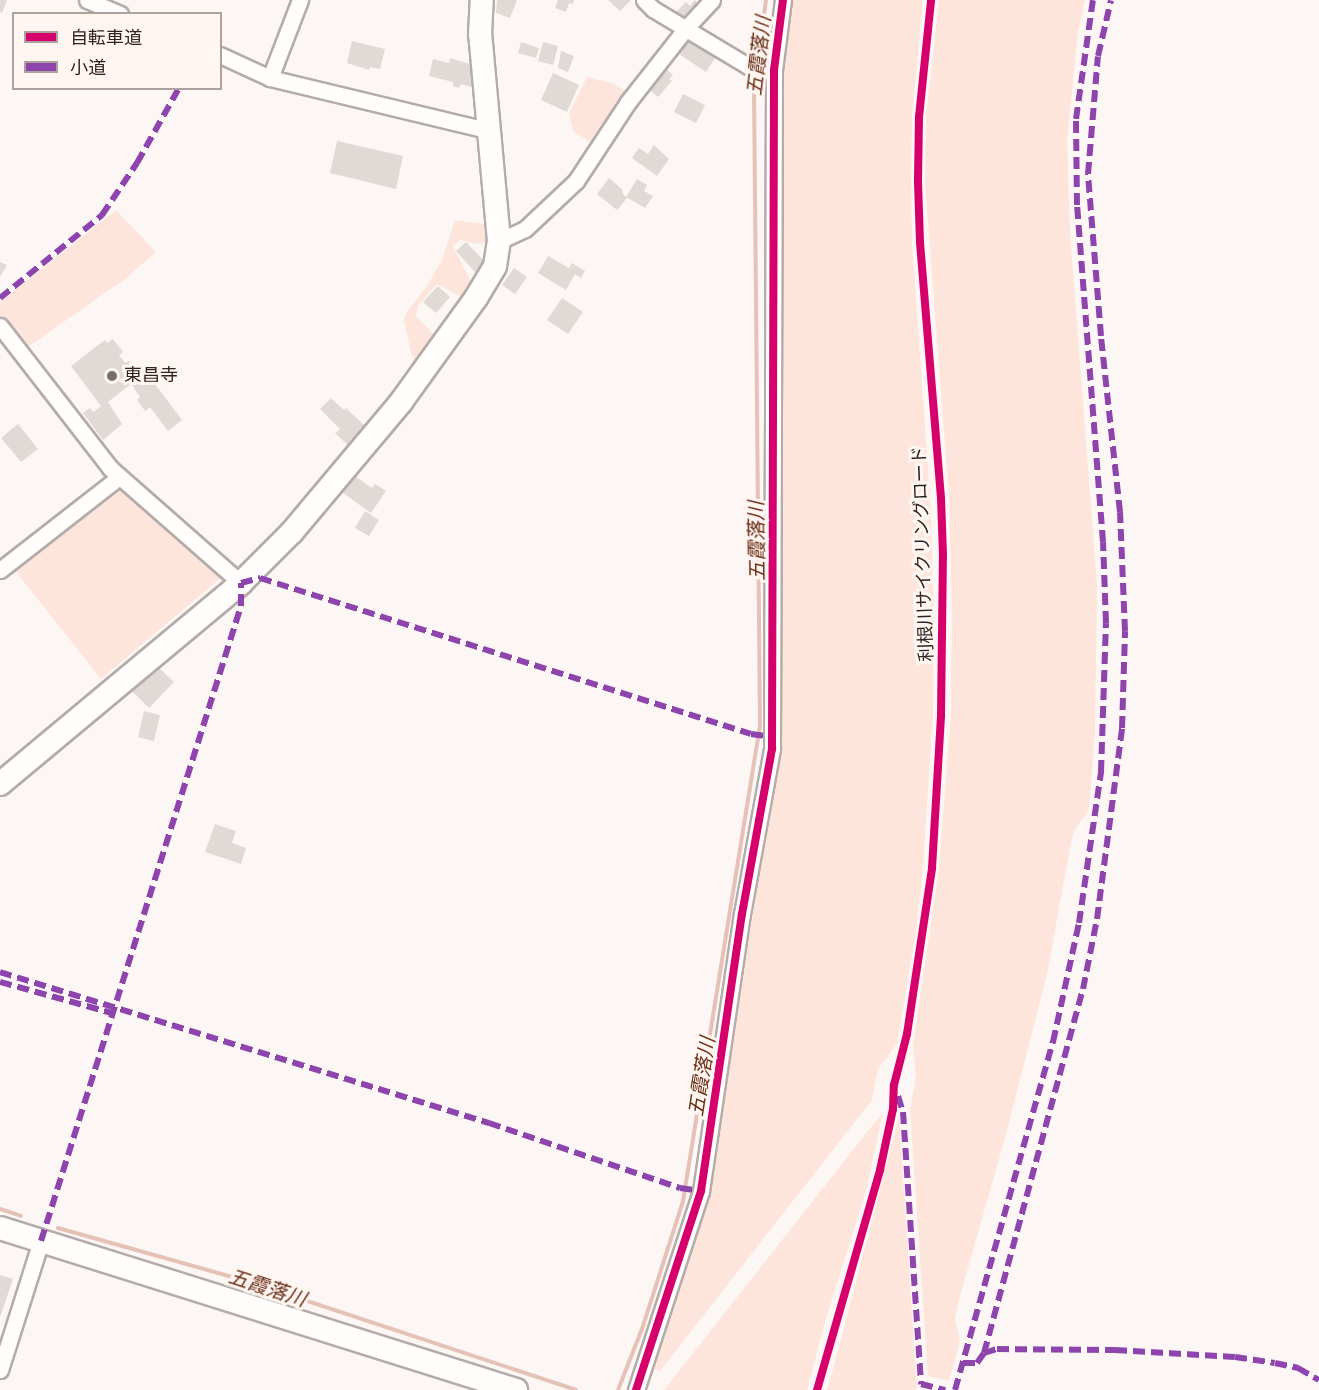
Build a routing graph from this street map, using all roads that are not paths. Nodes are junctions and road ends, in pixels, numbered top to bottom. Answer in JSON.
{"nodes":[{"id":1,"x":87,"y":0,"type":"edge"},
{"id":2,"x":300,"y":0,"type":"edge"},
{"id":3,"x":482,"y":0,"type":"edge"},
{"id":4,"x":644,"y":0,"type":"edge"},
{"id":5,"x":712,"y":0,"type":"edge"},
{"id":6,"x":783,"y":0,"type":"edge"},
{"id":7,"x":115,"y":12,"type":"edge"},
{"id":8,"x":686,"y":28,"type":"junction"},
{"id":9,"x":222,"y":56,"type":"edge"},
{"id":10,"x":770,"y":69,"type":"junction"},
{"id":11,"x":270,"y":78,"type":"junction"},
{"id":12,"x":490,"y":131,"type":"junction"},
{"id":13,"x":499,"y":241,"type":"junction"},
{"id":14,"x":0,"y":326,"type":"edge"},
{"id":15,"x":118,"y":477,"type":"junction"},
{"id":16,"x":0,"y":570,"type":"edge"},
{"id":17,"x":241,"y":583,"type":"junction"},
{"id":18,"x":0,"y":784,"type":"edge"},
{"id":19,"x":0,"y":1228,"type":"edge"},
{"id":20,"x":41,"y":1241,"type":"junction"},
{"id":21,"x":0,"y":1370,"type":"edge"},
{"id":22,"x":516,"y":1390,"type":"edge"},
{"id":23,"x":636,"y":1390,"type":"edge"}],
"edges":[{"from":1,"to":7,"type":"street"},
{"from":2,"to":11,"type":"street"},
{"from":3,"to":12,"type":"street"},
{"from":4,"to":8,"type":"street"},
{"from":5,"to":8,"type":"street"},
{"from":6,"to":10,"type":"street"},
{"from":8,"to":10,"type":"street"},
{"from":8,"to":13,"type":"street"},
{"from":9,"to":11,"type":"street"},
{"from":10,"to":23,"type":"street"},
{"from":11,"to":12,"type":"street"},
{"from":12,"to":13,"type":"street"},
{"from":13,"to":17,"type":"street"},
{"from":14,"to":15,"type":"street"},
{"from":15,"to":16,"type":"street"},
{"from":15,"to":17,"type":"street"},
{"from":17,"to":18,"type":"street"},
{"from":19,"to":20,"type":"street"},
{"from":20,"to":21,"type":"street"},
{"from":20,"to":22,"type":"street"}]}
